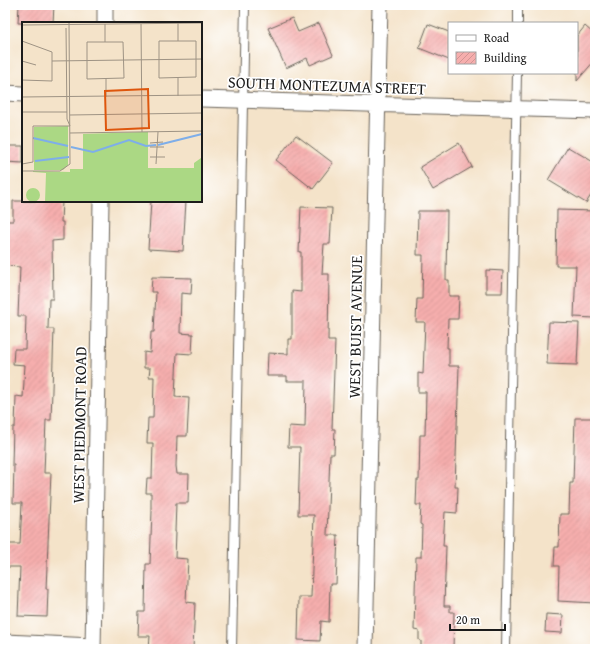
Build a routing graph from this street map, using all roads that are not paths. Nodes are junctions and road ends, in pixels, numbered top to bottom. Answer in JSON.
{"nodes":[{"id":1,"x":105,"y":5,"type":"edge"},
{"id":2,"x":245,"y":5,"type":"edge"},
{"id":3,"x":380,"y":5,"type":"edge"},
{"id":4,"x":518,"y":5,"type":"edge"},
{"id":5,"x":105,"y":22,"type":"edge"},
{"id":6,"x":518,"y":22,"type":"edge"},
{"id":7,"x":517,"y":74,"type":"edge"},
{"id":8,"x":5,"y":93,"type":"edge"},
{"id":9,"x":22,"y":94,"type":"edge"},
{"id":10,"x":202,"y":99,"type":"edge"},
{"id":11,"x":243,"y":100,"type":"junction"},
{"id":12,"x":378,"y":104,"type":"junction"},
{"id":13,"x":516,"y":109,"type":"junction"},
{"id":14,"x":595,"y":111,"type":"edge"},
{"id":15,"x":101,"y":202,"type":"edge"},
{"id":16,"x":5,"y":642,"type":"edge"},
{"id":17,"x":93,"y":647,"type":"edge"},
{"id":18,"x":232,"y":649,"type":"edge"},
{"id":19,"x":366,"y":649,"type":"edge"},
{"id":20,"x":506,"y":649,"type":"edge"}],
"edges":[{"from":1,"to":5,"type":"street"},
{"from":2,"to":11,"type":"lane"},
{"from":3,"to":12,"type":"street","name":"WEST BUIST AVENUE"},
{"from":4,"to":6,"type":"lane"},
{"from":7,"to":13,"type":"lane"},
{"from":8,"to":9,"type":"street"},
{"from":10,"to":11,"type":"street","name":"SOUTH MONTEZUMA STREET"},
{"from":11,"to":12,"type":"street","name":"SOUTH MONTEZUMA STREET"},
{"from":11,"to":18,"type":"lane"},
{"from":12,"to":13,"type":"street","name":"SOUTH MONTEZUMA STREET"},
{"from":12,"to":19,"type":"street","name":"WEST BUIST AVENUE"},
{"from":13,"to":14,"type":"street","name":"SOUTH MONTEZUMA STREET"},
{"from":13,"to":20,"type":"lane"},
{"from":15,"to":17,"type":"street","name":"WEST PIEDMONT ROAD"},
{"from":16,"to":17,"type":"street"}]}
